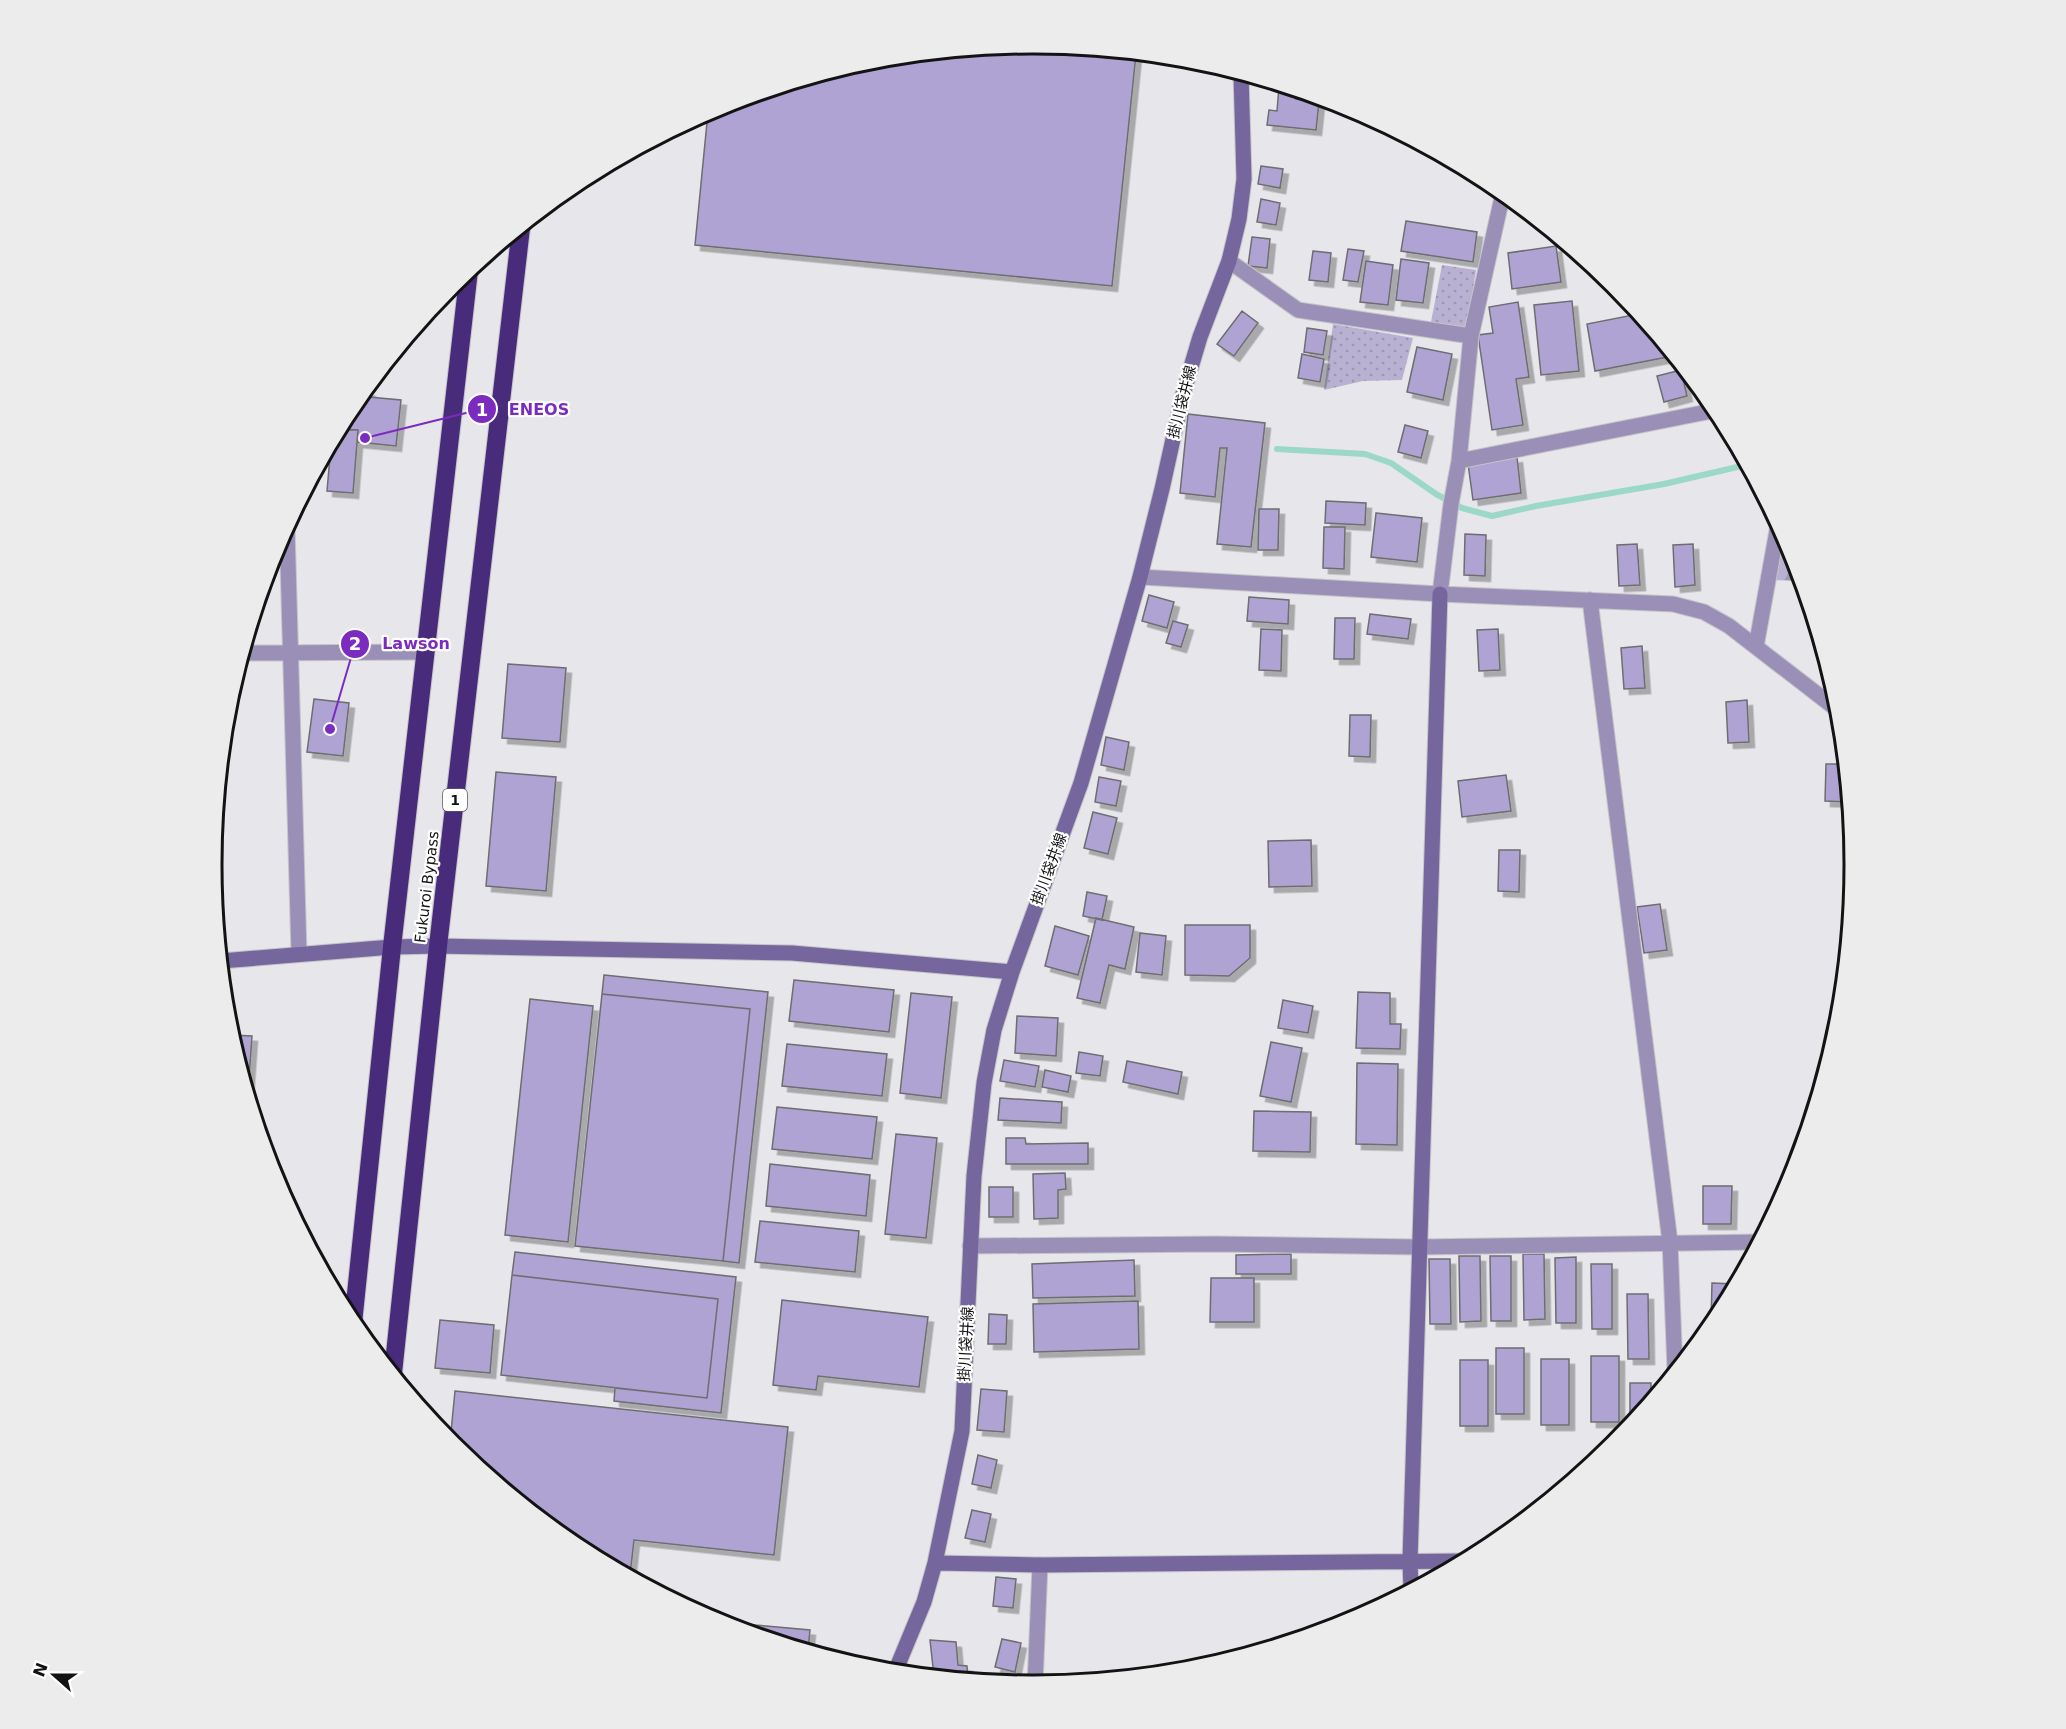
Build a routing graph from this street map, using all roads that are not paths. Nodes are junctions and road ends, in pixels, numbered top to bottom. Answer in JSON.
{"nodes":[{"id":1,"x":1241,"y":82,"type":"edge"},
{"id":2,"x":1501,"y":203,"type":"edge"},
{"id":3,"x":520,"y":238,"type":"edge"},
{"id":4,"x":1229,"y":261,"type":"junction"},
{"id":5,"x":467,"y":284,"type":"edge"},
{"id":6,"x":1471,"y":336,"type":"junction"},
{"id":7,"x":1706,"y":412,"type":"edge"},
{"id":8,"x":1459,"y":461,"type":"junction"},
{"id":9,"x":1775,"y":540,"type":"edge"},
{"id":10,"x":288,"y":546,"type":"edge"},
{"id":11,"x":1140,"y":577,"type":"junction"},
{"id":12,"x":1440,"y":594,"type":"junction"},
{"id":13,"x":1590,"y":600,"type":"junction"},
{"id":14,"x":1756,"y":647,"type":"junction"},
{"id":15,"x":291,"y":652,"type":"junction"},
{"id":16,"x":426,"y":652,"type":"junction"},
{"id":17,"x":251,"y":653,"type":"edge"},
{"id":18,"x":1827,"y":702,"type":"edge"},
{"id":19,"x":438,"y":946,"type":"junction"},
{"id":20,"x":392,"y":947,"type":"junction"},
{"id":21,"x":299,"y":954,"type":"junction"},
{"id":22,"x":228,"y":960,"type":"edge"},
{"id":23,"x":1012,"y":972,"type":"junction"},
{"id":24,"x":1670,"y":1242,"type":"junction"},
{"id":25,"x":1750,"y":1242,"type":"edge"},
{"id":26,"x":970,"y":1246,"type":"junction"},
{"id":27,"x":1418,"y":1247,"type":"junction"},
{"id":28,"x":355,"y":1308,"type":"edge"},
{"id":29,"x":1675,"y":1360,"type":"edge"},
{"id":30,"x":394,"y":1363,"type":"edge"},
{"id":31,"x":1410,"y":1561,"type":"junction"},
{"id":32,"x":1446,"y":1561,"type":"edge"},
{"id":33,"x":935,"y":1563,"type":"junction"},
{"id":34,"x":1040,"y":1565,"type":"junction"},
{"id":35,"x":1411,"y":1581,"type":"edge"},
{"id":36,"x":899,"y":1663,"type":"edge"},
{"id":37,"x":1035,"y":1675,"type":"edge"}],
"edges":[{"from":1,"to":4,"type":"street","name":"掛川袋井線"},
{"from":2,"to":6,"type":"street"},
{"from":3,"to":19,"type":"highway","name":"Fukuroi Bypass","number":"1"},
{"from":4,"to":6,"type":"street"},
{"from":4,"to":11,"type":"street","name":"掛川袋井線"},
{"from":5,"to":16,"type":"highway","name":"Fukuroi Bypass"},
{"from":6,"to":8,"type":"street"},
{"from":7,"to":8,"type":"street"},
{"from":8,"to":12,"type":"street"},
{"from":9,"to":14,"type":"street"},
{"from":10,"to":15,"type":"street"},
{"from":11,"to":12,"type":"street"},
{"from":11,"to":23,"type":"street","name":"掛川袋井線"},
{"from":12,"to":13,"type":"street"},
{"from":12,"to":27,"type":"street"},
{"from":13,"to":14,"type":"street"},
{"from":13,"to":24,"type":"street"},
{"from":14,"to":18,"type":"street"},
{"from":15,"to":16,"type":"street"},
{"from":15,"to":17,"type":"street"},
{"from":15,"to":21,"type":"street"},
{"from":16,"to":20,"type":"highway","name":"Fukuroi Bypass"},
{"from":19,"to":20,"type":"street"},
{"from":19,"to":23,"type":"street"},
{"from":19,"to":30,"type":"highway","name":"Fukuroi Bypass","number":"1"},
{"from":20,"to":21,"type":"street"},
{"from":20,"to":28,"type":"highway","name":"Fukuroi Bypass"},
{"from":21,"to":22,"type":"street"},
{"from":23,"to":26,"type":"street","name":"掛川袋井線"},
{"from":24,"to":25,"type":"street"},
{"from":24,"to":27,"type":"street"},
{"from":24,"to":29,"type":"street"},
{"from":26,"to":27,"type":"street"},
{"from":26,"to":33,"type":"street","name":"掛川袋井線"},
{"from":27,"to":31,"type":"street"},
{"from":31,"to":32,"type":"street"},
{"from":31,"to":34,"type":"street"},
{"from":31,"to":35,"type":"street"},
{"from":33,"to":34,"type":"street"},
{"from":33,"to":36,"type":"street","name":"掛川袋井線"},
{"from":34,"to":37,"type":"street"}]}
